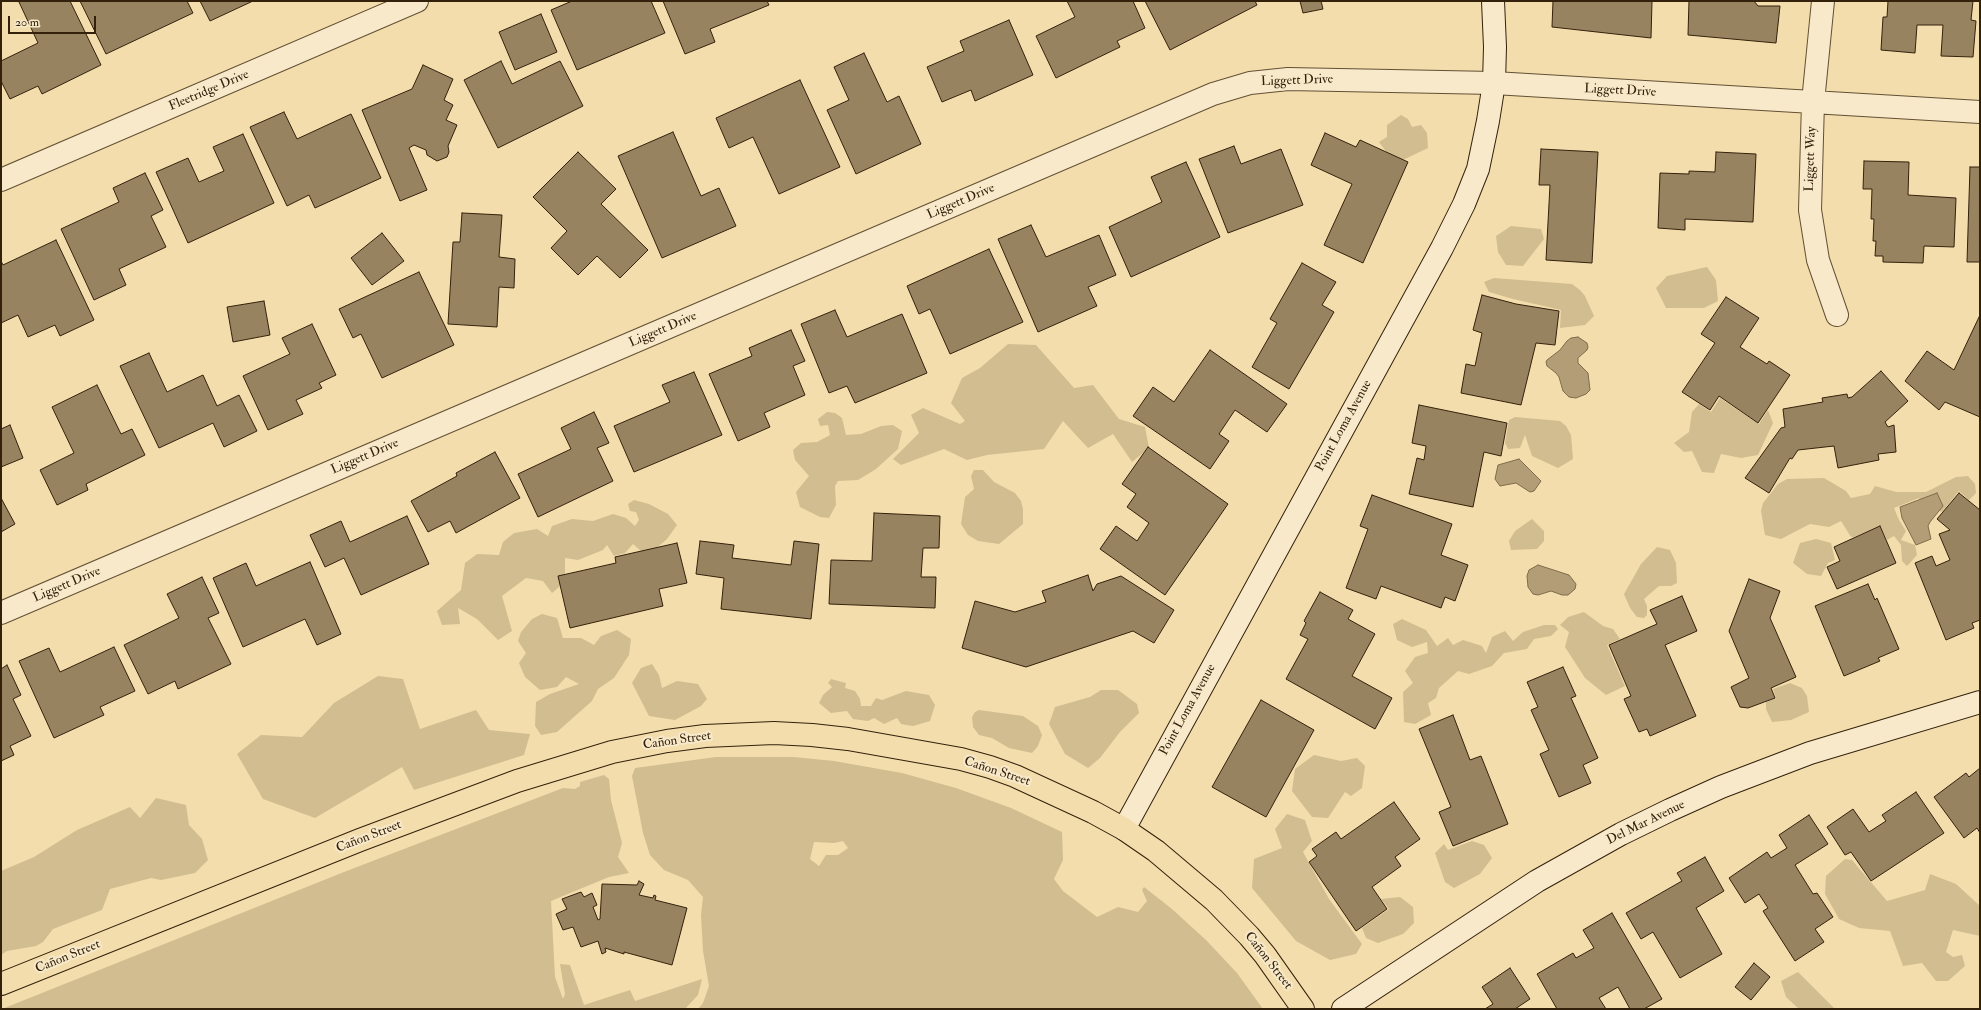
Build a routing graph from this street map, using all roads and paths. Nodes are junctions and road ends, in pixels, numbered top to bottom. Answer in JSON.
{"nodes":[{"id":1,"x":417,"y":1,"type":"edge"},
{"id":2,"x":1493,"y":1,"type":"edge"},
{"id":3,"x":1823,"y":1,"type":"edge"},
{"id":4,"x":1494,"y":83,"type":"junction"},
{"id":5,"x":1813,"y":102,"type":"junction"},
{"id":6,"x":1980,"y":112,"type":"edge"},
{"id":7,"x":1,"y":180,"type":"edge"},
{"id":8,"x":1837,"y":315,"type":"dead end"},
{"id":9,"x":1,"y":614,"type":"edge"},
{"id":10,"x":1980,"y":702,"type":"edge"},
{"id":11,"x":1124,"y":829,"type":"junction"},
{"id":12,"x":1,"y":984,"type":"edge"},
{"id":13,"x":1303,"y":1009,"type":"edge"},
{"id":14,"x":1343,"y":1009,"type":"edge"}],
"edges":[{"from":1,"to":7,"type":"street","name":"Fleetridge Drive"},
{"from":2,"to":4,"type":"street","name":"Point Loma Avenue"},
{"from":3,"to":5,"type":"street","name":"Liggett Way"},
{"from":4,"to":5,"type":"street","name":"Liggett Drive"},
{"from":4,"to":9,"type":"street","name":"Liggett Drive"},
{"from":4,"to":11,"type":"street","name":"Point Loma Avenue"},
{"from":5,"to":6,"type":"street","name":"Liggett Drive"},
{"from":5,"to":8,"type":"street","name":"Liggett Way"},
{"from":10,"to":14,"type":"street","name":"Del Mar Avenue"},
{"from":11,"to":12,"type":"main road","name":"Cañon Street"},
{"from":11,"to":13,"type":"main road","name":"Cañon Street"}]}
